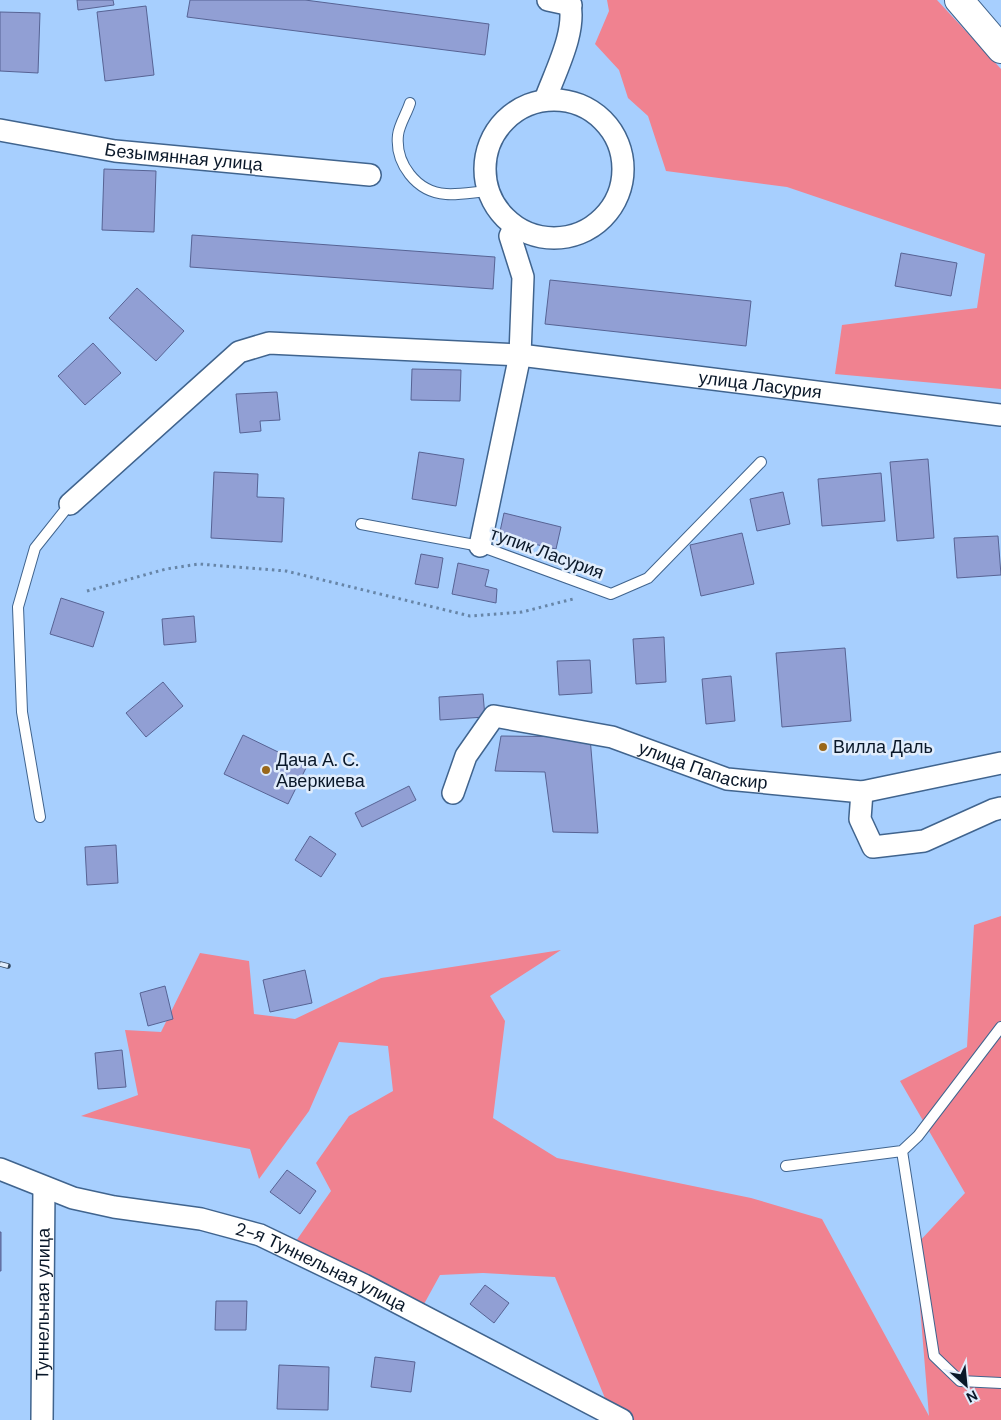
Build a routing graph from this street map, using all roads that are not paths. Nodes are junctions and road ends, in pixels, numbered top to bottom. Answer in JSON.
{"nodes":[{"id":1,"x":548,"y":0,"type":"edge"},
{"id":2,"x":959,"y":0,"type":"edge"},
{"id":3,"x":570,"y":3,"type":"edge"},
{"id":4,"x":1001,"y":49,"type":"edge"},
{"id":5,"x":545,"y":100,"type":"junction"},
{"id":6,"x":410,"y":103,"type":"dead end"},
{"id":7,"x":0,"y":130,"type":"edge"},
{"id":8,"x":370,"y":175,"type":"dead end"},
{"id":9,"x":488,"y":192,"type":"junction"},
{"id":10,"x":514,"y":227,"type":"junction"},
{"id":11,"x":520,"y":355,"type":"junction"},
{"id":12,"x":1001,"y":415,"type":"edge"},
{"id":13,"x":761,"y":462,"type":"dead end"},
{"id":14,"x":70,"y":504,"type":"joint"},
{"id":15,"x":361,"y":524,"type":"dead end"},
{"id":16,"x":480,"y":546,"type":"junction"},
{"id":17,"x":1001,"y":764,"type":"edge"},
{"id":18,"x":862,"y":792,"type":"junction"},
{"id":19,"x":453,"y":794,"type":"dead end"},
{"id":20,"x":1001,"y":808,"type":"edge"},
{"id":21,"x":40,"y":817,"type":"dead end"},
{"id":22,"x":1001,"y":1028,"type":"edge"},
{"id":23,"x":902,"y":1151,"type":"junction"},
{"id":24,"x":786,"y":1166,"type":"dead end"},
{"id":25,"x":0,"y":1170,"type":"edge"},
{"id":26,"x":44,"y":1187,"type":"junction"},
{"id":27,"x":1001,"y":1383,"type":"edge"},
{"id":28,"x":42,"y":1420,"type":"edge"},
{"id":29,"x":622,"y":1420,"type":"edge"}],
"edges":[{"from":1,"to":3,"type":"street"},
{"from":2,"to":4,"type":"highway"},
{"from":3,"to":5,"type":"street"},
{"from":5,"to":9,"type":"street"},
{"from":5,"to":10,"type":"street"},
{"from":6,"to":9,"type":"lane"},
{"from":7,"to":8,"type":"street","name":"Безымянная улица"},
{"from":9,"to":10,"type":"street"},
{"from":10,"to":11,"type":"street"},
{"from":11,"to":12,"type":"street","name":"улица Ласурия"},
{"from":11,"to":14,"type":"street","name":"улица Ласурия"},
{"from":11,"to":16,"type":"street"},
{"from":13,"to":16,"type":"lane","name":"тупик Ласурия"},
{"from":14,"to":21,"type":"lane"},
{"from":15,"to":16,"type":"lane","name":"тупик Ласурия"},
{"from":17,"to":18,"type":"street","name":"улица Папаскир"},
{"from":18,"to":19,"type":"street","name":"улица Папаскир"},
{"from":18,"to":20,"type":"street"},
{"from":22,"to":23,"type":"lane"},
{"from":23,"to":24,"type":"lane"},
{"from":23,"to":27,"type":"lane"},
{"from":25,"to":26,"type":"street","name":"2-я Туннельная улица"},
{"from":26,"to":28,"type":"street","name":"Туннельная улица"},
{"from":26,"to":29,"type":"street","name":"2-я Туннельная улица"}]}
